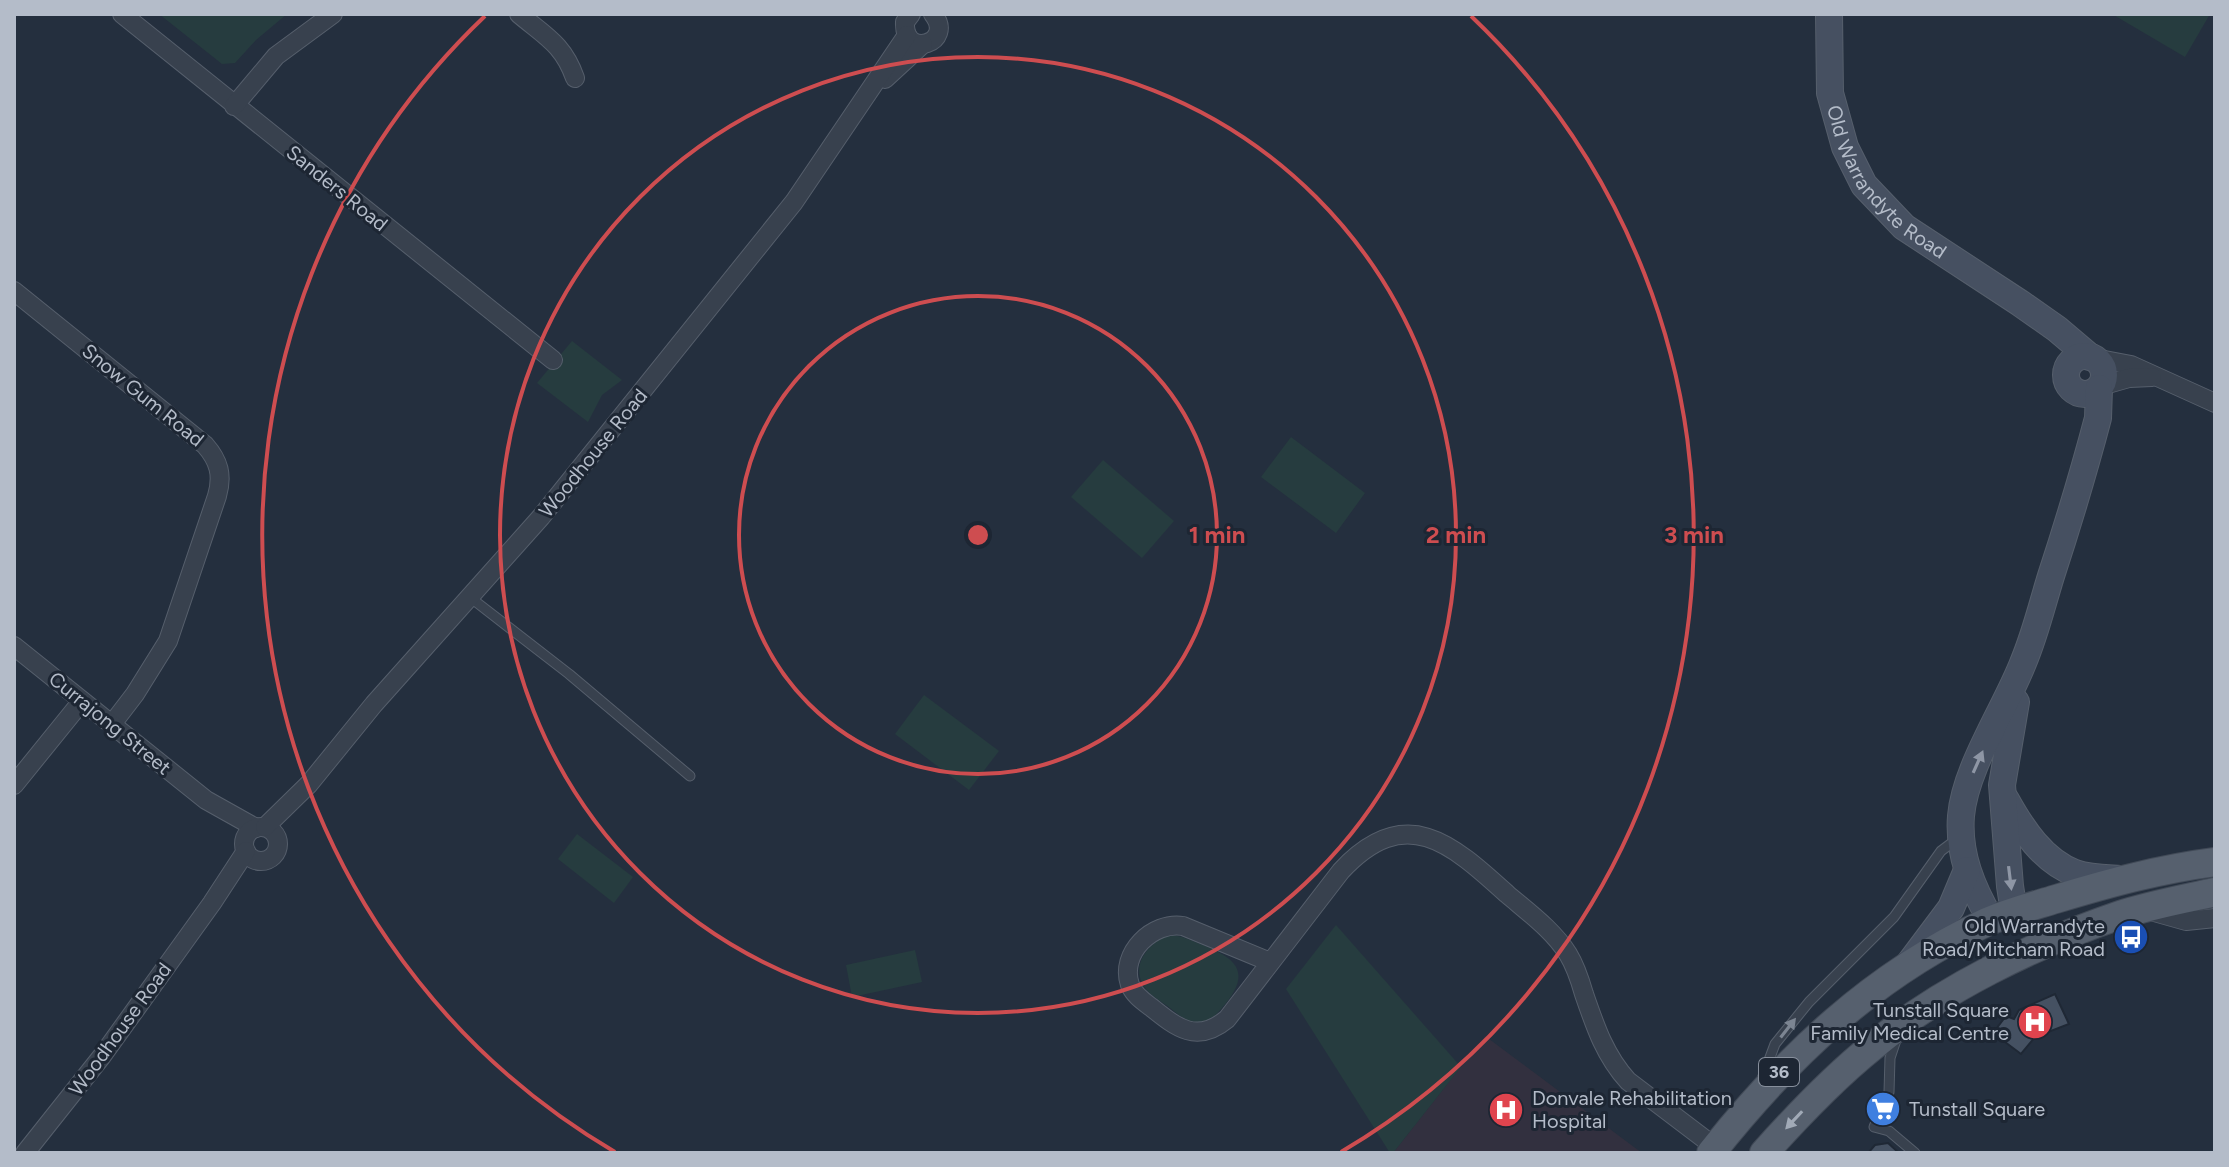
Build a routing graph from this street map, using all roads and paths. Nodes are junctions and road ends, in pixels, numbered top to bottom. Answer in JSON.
{"nodes":[{"id":1,"x":122,"y":14,"type":"edge"},
{"id":2,"x":333,"y":14,"type":"edge"},
{"id":3,"x":519,"y":14,"type":"edge"},
{"id":4,"x":1829,"y":14,"type":"edge"},
{"id":5,"x":939,"y":18,"type":"edge"},
{"id":6,"x":904,"y":22,"type":"edge"},
{"id":7,"x":923,"y":44,"type":"junction"},
{"id":8,"x":575,"y":78,"type":"dead end"},
{"id":9,"x":234,"y":106,"type":"junction"},
{"id":10,"x":858,"y":106,"type":"junction"},
{"id":11,"x":14,"y":291,"type":"edge"},
{"id":12,"x":2020,"y":303,"type":"junction"},
{"id":13,"x":2092,"y":357,"type":"junction"},
{"id":14,"x":553,"y":360,"type":"dead end"},
{"id":15,"x":2158,"y":378,"type":"junction"},
{"id":16,"x":2068,"y":383,"type":"junction"},
{"id":17,"x":2100,"y":387,"type":"junction"},
{"id":18,"x":2215,"y":403,"type":"edge"},
{"id":19,"x":2079,"y":482,"type":"junction"},
{"id":20,"x":471,"y":598,"type":"junction"},
{"id":21,"x":14,"y":646,"type":"edge"},
{"id":22,"x":2023,"y":663,"type":"junction"},
{"id":23,"x":82,"y":701,"type":"junction"},
{"id":24,"x":107,"y":720,"type":"junction"},
{"id":25,"x":690,"y":776,"type":"dead end"},
{"id":26,"x":309,"y":784,"type":"junction"},
{"id":27,"x":14,"y":785,"type":"edge"},
{"id":28,"x":2002,"y":794,"type":"junction"},
{"id":29,"x":1961,"y":837,"type":"junction"},
{"id":30,"x":254,"y":842,"type":"junction"},
{"id":31,"x":2006,"y":845,"type":"junction"},
{"id":32,"x":2215,"y":862,"type":"edge"},
{"id":33,"x":1967,"y":870,"type":"junction"},
{"id":34,"x":2120,"y":879,"type":"junction"},
{"id":35,"x":2215,"y":892,"type":"edge"},
{"id":36,"x":2143,"y":909,"type":"junction"},
{"id":37,"x":2003,"y":916,"type":"junction"},
{"id":38,"x":2215,"y":918,"type":"edge"},
{"id":39,"x":2013,"y":958,"type":"junction"},
{"id":40,"x":1270,"y":962,"type":"junction"},
{"id":41,"x":1907,"y":966,"type":"junction"},
{"id":42,"x":1851,"y":1006,"type":"junction"},
{"id":43,"x":1901,"y":1024,"type":"junction"},
{"id":44,"x":1756,"y":1097,"type":"junction"},
{"id":45,"x":1713,"y":1150,"type":"edge"},
{"id":46,"x":25,"y":1153,"type":"edge"},
{"id":47,"x":1764,"y":1153,"type":"edge"},
{"id":48,"x":1915,"y":1153,"type":"edge"}],
"edges":[{"from":1,"to":9,"type":"street","name":"Sanders Road"},
{"from":2,"to":9,"type":"street"},
{"from":3,"to":8,"type":"street"},
{"from":4,"to":12,"type":"main road","name":"Old Warrandyte Road"},
{"from":5,"to":7,"type":"street","name":"Woodhouse Road"},
{"from":6,"to":7,"type":"street"},
{"from":6,"to":10,"type":"street","name":"Woodhouse Road"},
{"from":7,"to":10,"type":"street","name":"Woodhouse Road"},
{"from":9,"to":14,"type":"street","name":"Sanders Road"},
{"from":10,"to":20,"type":"street","name":"Woodhouse Road"},
{"from":11,"to":24,"type":"street","name":"Snow Gum Road"},
{"from":12,"to":13,"type":"main road","name":"Old Warrandyte Road"},
{"from":12,"to":16,"type":"main road","name":"Old Warrandyte Road"},
{"from":13,"to":15,"type":"street"},
{"from":13,"to":16,"type":"main road"},
{"from":13,"to":17,"type":"main road"},
{"from":15,"to":17,"type":"street"},
{"from":15,"to":18,"type":"street"},
{"from":16,"to":17,"type":"main road"},
{"from":16,"to":19,"type":"main road","name":"Old Warrandyte Road"},
{"from":17,"to":19,"type":"main road","name":"Old Warrandyte Road"},
{"from":19,"to":22,"type":"main road","name":"Old Warrandyte Road"},
{"from":20,"to":25,"type":"lane"},
{"from":20,"to":26,"type":"street","name":"Woodhouse Road"},
{"from":21,"to":23,"type":"street","name":"Currajong Street"},
{"from":22,"to":28,"type":"main road","name":"Old Warrandyte Road"},
{"from":29,"to":22,"type":"main road","name":"Old Warrandyte Road","one_way":true},
{"from":23,"to":24,"type":"street","name":"Currajong Street"},
{"from":23,"to":27,"type":"street"},
{"from":24,"to":30,"type":"street","name":"Currajong Street"},
{"from":26,"to":30,"type":"street","name":"Woodhouse Road"},
{"from":26,"to":30,"type":"street","name":"Woodhouse Road"},
{"from":28,"to":31,"type":"main road","name":"Old Warrandyte Road"},
{"from":28,"to":34,"type":"main road"},
{"from":29,"to":31,"type":"main road"},
{"from":29,"to":33,"type":"main road","name":"Old Warrandyte Road"},
{"from":44,"to":29,"type":"lane","one_way":true},
{"from":30,"to":46,"type":"street","name":"Woodhouse Road"},
{"from":31,"to":37,"type":"main road","name":"Old Warrandyte Road","one_way":true},
{"from":32,"to":34,"type":"main road","number":"36"},
{"from":33,"to":37,"type":"main road","name":"Old Warrandyte Road"},
{"from":33,"to":41,"type":"main road"},
{"from":34,"to":37,"type":"main road","number":"36"},
{"from":35,"to":36,"type":"main road","number":"36"},
{"from":36,"to":38,"type":"street"},
{"from":36,"to":39,"type":"main road","number":"36"},
{"from":37,"to":39,"type":"main road"},
{"from":37,"to":41,"type":"main road","number":"36"},
{"from":39,"to":43,"type":"main road","number":"36"},
{"from":40,"to":40,"type":"street"},
{"from":40,"to":45,"type":"street"},
{"from":41,"to":42,"type":"main road","number":"36"},
{"from":42,"to":43,"type":"main road"},
{"from":42,"to":44,"type":"main road","number":"36"},
{"from":43,"to":47,"type":"main road","number":"36","one_way":true},
{"from":43,"to":48,"type":"lane"},
{"from":44,"to":45,"type":"main road","number":"36"}]}
